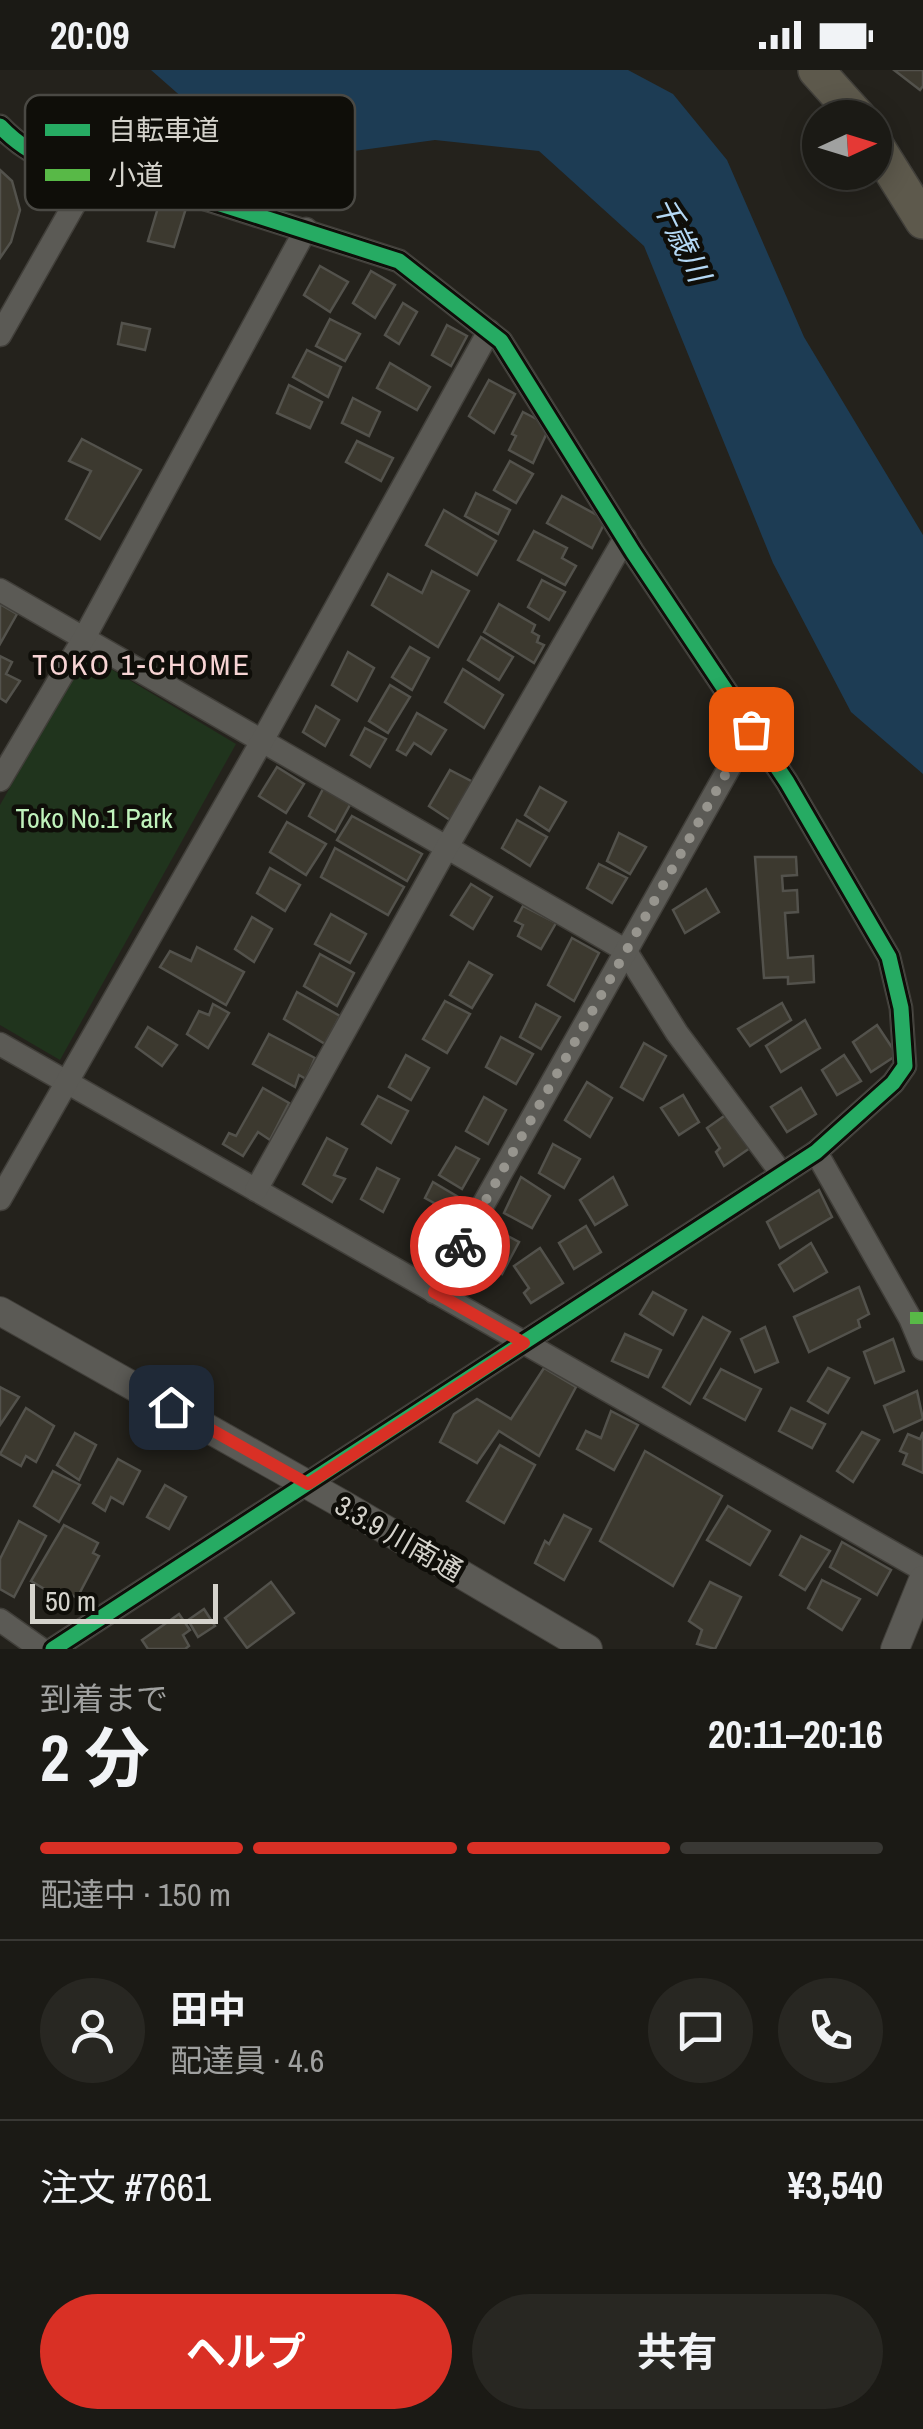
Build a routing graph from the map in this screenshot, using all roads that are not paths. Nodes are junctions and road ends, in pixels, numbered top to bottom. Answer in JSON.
{"nodes":[{"id":1,"x":823,"y":72,"type":"edge"},
{"id":2,"x":845,"y":100,"type":"edge"},
{"id":3,"x":0,"y":126,"type":"edge"},
{"id":4,"x":25,"y":147,"type":"edge"},
{"id":5,"x":892,"y":171,"type":"edge"},
{"id":6,"x":71,"y":210,"type":"edge"},
{"id":7,"x":232,"y":210,"type":"edge"},
{"id":8,"x":923,"y":221,"type":"edge"},
{"id":9,"x":306,"y":229,"type":"junction"},
{"id":10,"x":489,"y":331,"type":"junction"},
{"id":11,"x":0,"y":336,"type":"edge"},
{"id":12,"x":625,"y":538,"type":"junction"},
{"id":13,"x":0,"y":590,"type":"edge"},
{"id":14,"x":84,"y":638,"type":"junction"},
{"id":15,"x":751,"y":729,"type":"junction"},
{"id":16,"x":262,"y":741,"type":"junction"},
{"id":17,"x":0,"y":780,"type":"edge"},
{"id":18,"x":447,"y":847,"type":"junction"},
{"id":19,"x":625,"y":950,"type":"junction"},
{"id":20,"x":0,"y":1044,"type":"edge"},
{"id":21,"x":66,"y":1081,"type":"junction"},
{"id":22,"x":816,"y":1152,"type":"junction"},
{"id":23,"x":782,"y":1174,"type":"junction"},
{"id":24,"x":256,"y":1190,"type":"junction"},
{"id":25,"x":0,"y":1198,"type":"edge"},
{"id":26,"x":434,"y":1292,"type":"junction"},
{"id":27,"x":0,"y":1311,"type":"edge"},
{"id":28,"x":524,"y":1343,"type":"junction"},
{"id":29,"x":923,"y":1349,"type":"edge"},
{"id":30,"x":308,"y":1484,"type":"junction"},
{"id":31,"x":923,"y":1570,"type":"edge"},
{"id":32,"x":923,"y":1580,"type":"edge"},
{"id":33,"x":0,"y":1620,"type":"edge"},
{"id":34,"x":40,"y":1649,"type":"edge"},
{"id":35,"x":53,"y":1649,"type":"edge"},
{"id":36,"x":588,"y":1649,"type":"edge"},
{"id":37,"x":895,"y":1649,"type":"edge"}],
"edges":[{"from":1,"to":2,"type":"highway"},
{"from":3,"to":4,"type":"street"},
{"from":5,"to":8,"type":"highway"},
{"from":6,"to":11,"type":"street"},
{"from":7,"to":9,"type":"street"},
{"from":9,"to":10,"type":"street"},
{"from":9,"to":14,"type":"street"},
{"from":10,"to":12,"type":"street"},
{"from":10,"to":16,"type":"street"},
{"from":12,"to":15,"type":"street"},
{"from":12,"to":18,"type":"street"},
{"from":13,"to":14,"type":"street"},
{"from":14,"to":16,"type":"street"},
{"from":14,"to":17,"type":"street"},
{"from":15,"to":19,"type":"street"},
{"from":15,"to":22,"type":"street"},
{"from":16,"to":18,"type":"street"},
{"from":16,"to":21,"type":"street"},
{"from":18,"to":19,"type":"street"},
{"from":18,"to":24,"type":"street"},
{"from":19,"to":23,"type":"street"},
{"from":19,"to":26,"type":"street"},
{"from":20,"to":21,"type":"street"},
{"from":21,"to":24,"type":"street"},
{"from":21,"to":25,"type":"street"},
{"from":22,"to":23,"type":"street"},
{"from":22,"to":29,"type":"street"},
{"from":23,"to":28,"type":"street"},
{"from":24,"to":26,"type":"street"},
{"from":26,"to":28,"type":"street"},
{"from":27,"to":30,"type":"street","name":"3.3.9 川南通"},
{"from":28,"to":30,"type":"street"},
{"from":28,"to":31,"type":"street"},
{"from":30,"to":35,"type":"street"},
{"from":30,"to":36,"type":"street","name":"3.3.9 川南通"},
{"from":32,"to":37,"type":"street"},
{"from":33,"to":34,"type":"street"}]}
